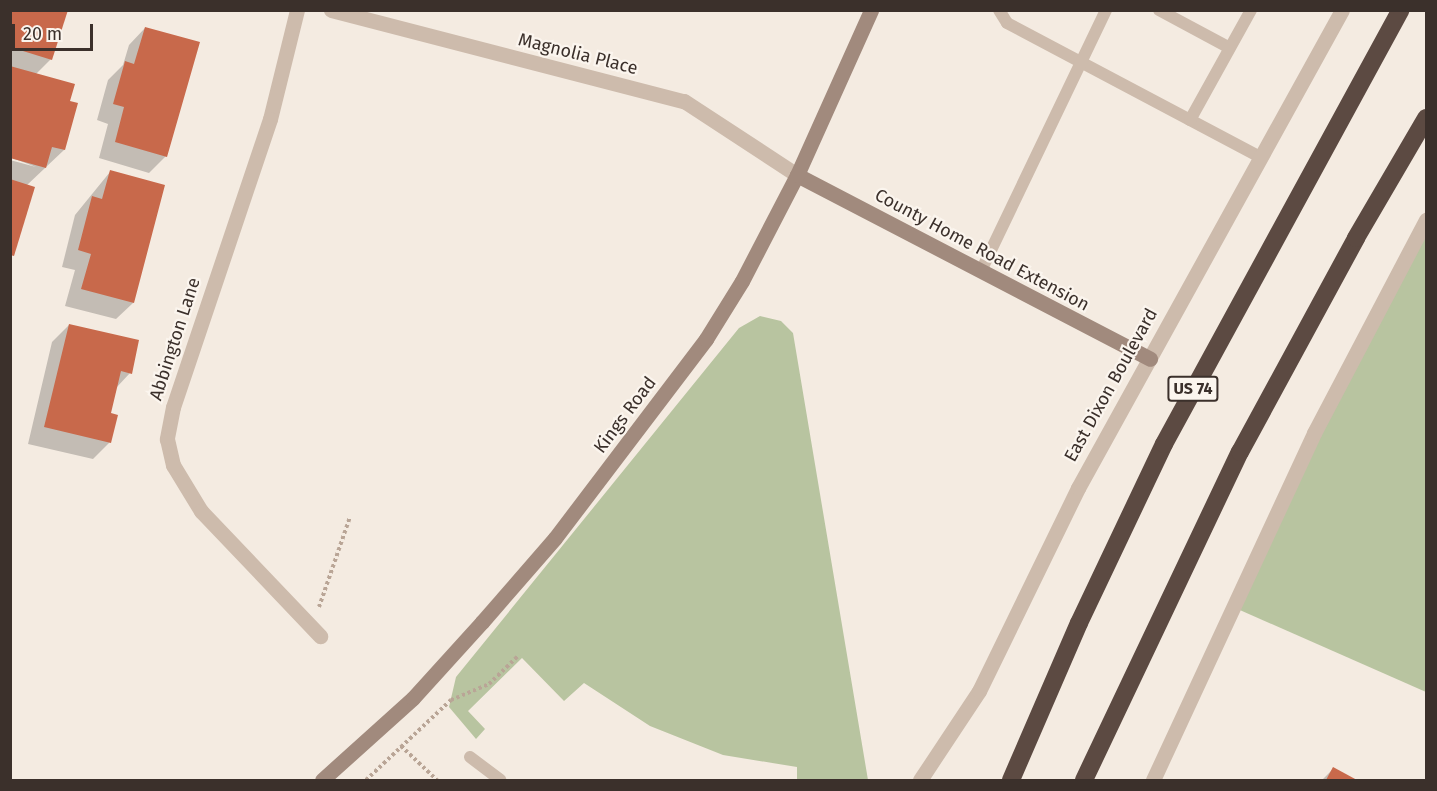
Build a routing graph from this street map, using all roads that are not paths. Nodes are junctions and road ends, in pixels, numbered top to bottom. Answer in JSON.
{"nodes":[{"id":1,"x":297,"y":10,"type":"edge"},
{"id":2,"x":331,"y":10,"type":"edge"},
{"id":3,"x":872,"y":10,"type":"edge"},
{"id":4,"x":999,"y":10,"type":"edge"},
{"id":5,"x":1106,"y":10,"type":"edge"},
{"id":6,"x":1159,"y":10,"type":"edge"},
{"id":7,"x":1251,"y":10,"type":"edge"},
{"id":8,"x":1342,"y":10,"type":"edge"},
{"id":9,"x":1401,"y":10,"type":"edge"},
{"id":10,"x":1228,"y":46,"type":"junction"},
{"id":11,"x":1081,"y":62,"type":"junction"},
{"id":12,"x":1426,"y":118,"type":"edge"},
{"id":13,"x":1190,"y":120,"type":"junction"},
{"id":14,"x":1260,"y":157,"type":"junction"},
{"id":15,"x":797,"y":175,"type":"junction"},
{"id":16,"x":1426,"y":220,"type":"edge"},
{"id":17,"x":981,"y":271,"type":"junction"},
{"id":18,"x":1150,"y":359,"type":"junction"},
{"id":19,"x":316,"y":631,"type":"road end"},
{"id":20,"x":470,"y":757,"type":"dead end"},
{"id":21,"x":322,"y":780,"type":"edge"},
{"id":22,"x":500,"y":780,"type":"edge"},
{"id":23,"x":920,"y":780,"type":"edge"},
{"id":24,"x":1011,"y":780,"type":"edge"},
{"id":25,"x":1084,"y":780,"type":"edge"},
{"id":26,"x":1153,"y":780,"type":"edge"}],
"edges":[{"from":1,"to":19,"type":"street","name":"Abbington Lane"},
{"from":2,"to":15,"type":"street","name":"Magnolia Place"},
{"from":3,"to":15,"type":"street","name":"Kings Road"},
{"from":4,"to":11,"type":"lane"},
{"from":5,"to":11,"type":"lane"},
{"from":6,"to":10,"type":"lane"},
{"from":7,"to":10,"type":"lane"},
{"from":8,"to":14,"type":"street","name":"East Dixon Boulevard"},
{"from":9,"to":24,"type":"highway","number":"US 74"},
{"from":10,"to":13,"type":"lane"},
{"from":11,"to":13,"type":"lane"},
{"from":11,"to":17,"type":"lane"},
{"from":12,"to":25,"type":"highway"},
{"from":13,"to":14,"type":"lane"},
{"from":14,"to":18,"type":"street","name":"East Dixon Boulevard"},
{"from":15,"to":17,"type":"street","name":"County Home Road Extension"},
{"from":15,"to":21,"type":"street","name":"Kings Road"},
{"from":16,"to":26,"type":"street"},
{"from":17,"to":18,"type":"street","name":"County Home Road Extension"},
{"from":18,"to":23,"type":"street","name":"East Dixon Boulevard"},
{"from":20,"to":22,"type":"lane"}]}
